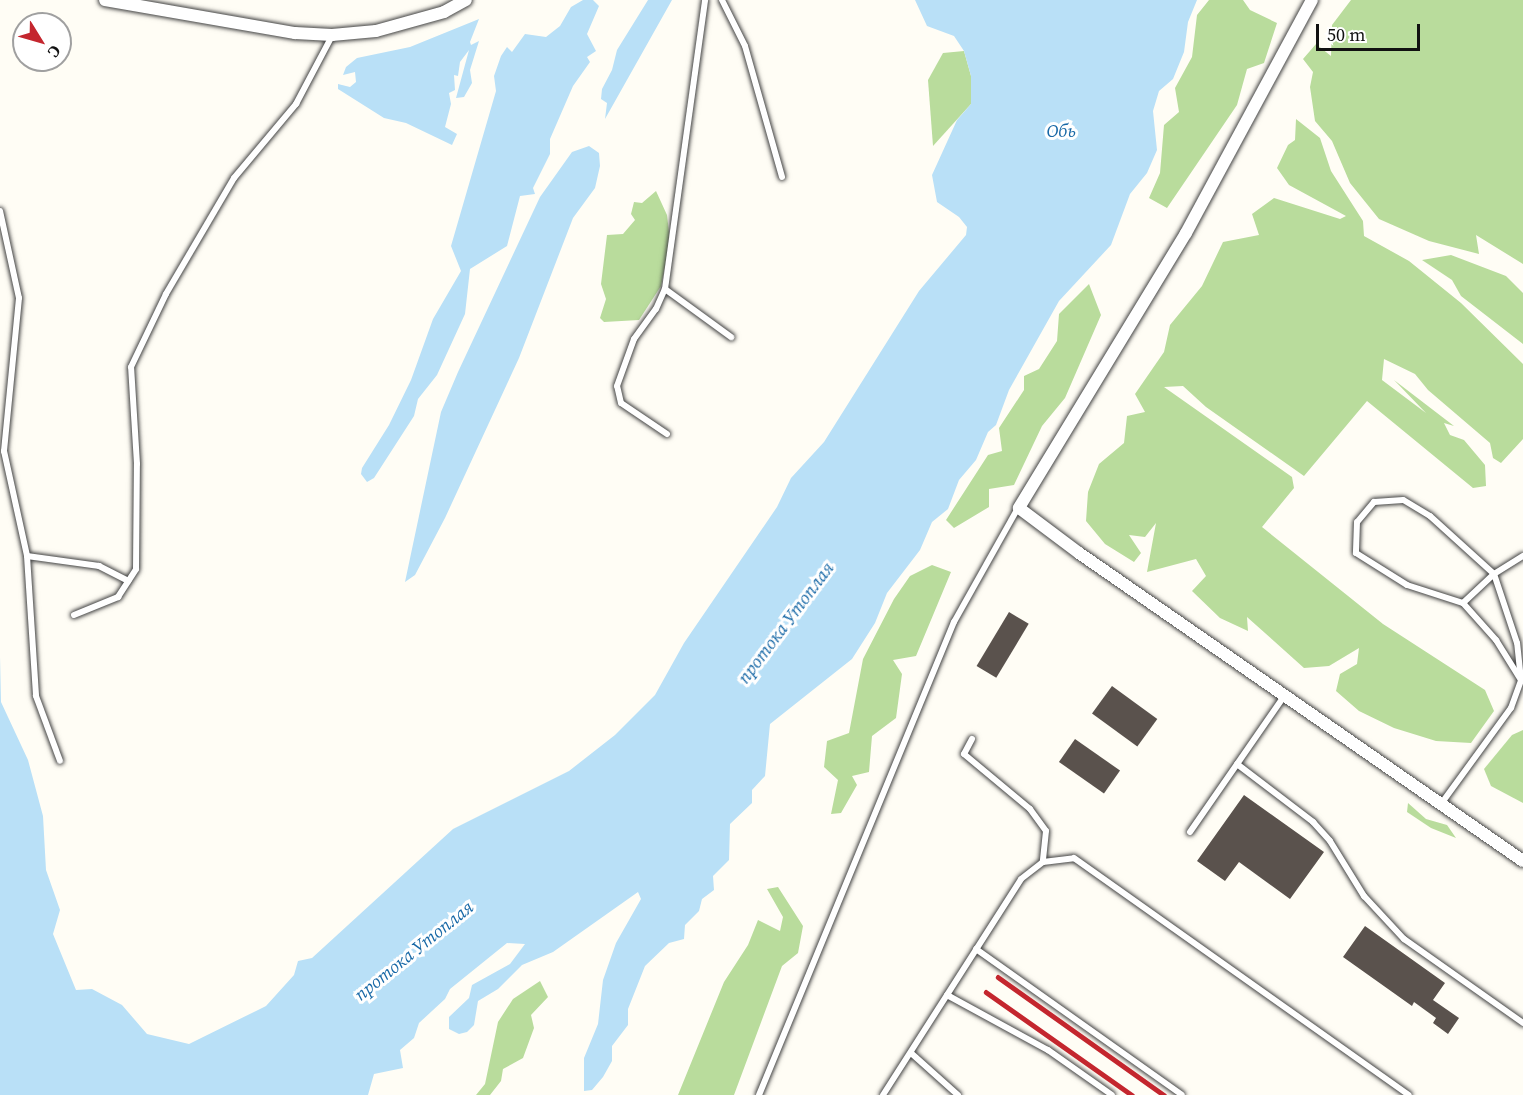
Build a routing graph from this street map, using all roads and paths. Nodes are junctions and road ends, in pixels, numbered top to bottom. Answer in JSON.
{"nodes":[{"id":1,"x":105,"y":0,"type":"edge"},
{"id":2,"x":466,"y":0,"type":"edge"},
{"id":3,"x":705,"y":0,"type":"edge"},
{"id":4,"x":722,"y":0,"type":"edge"},
{"id":5,"x":1312,"y":0,"type":"edge"},
{"id":6,"x":332,"y":35,"type":"junction"},
{"id":7,"x":782,"y":177,"type":"dead end"},
{"id":8,"x":0,"y":211,"type":"edge"},
{"id":9,"x":665,"y":289,"type":"junction"},
{"id":10,"x":731,"y":337,"type":"dead end"},
{"id":11,"x":667,"y":434,"type":"dead end"},
{"id":12,"x":1018,"y":508,"type":"junction"},
{"id":13,"x":27,"y":556,"type":"junction"},
{"id":14,"x":1523,"y":556,"type":"edge"},
{"id":15,"x":1494,"y":574,"type":"junction"},
{"id":16,"x":128,"y":581,"type":"junction"},
{"id":17,"x":1463,"y":603,"type":"junction"},
{"id":18,"x":74,"y":615,"type":"dead end"},
{"id":19,"x":1521,"y":680,"type":"junction"},
{"id":20,"x":1285,"y":695,"type":"junction"},
{"id":21,"x":972,"y":739,"type":"dead end"},
{"id":22,"x":60,"y":761,"type":"dead end"},
{"id":23,"x":1237,"y":764,"type":"junction"},
{"id":24,"x":1441,"y":804,"type":"junction"},
{"id":25,"x":1190,"y":832,"type":"dead end"},
{"id":26,"x":1523,"y":861,"type":"edge"},
{"id":27,"x":1043,"y":862,"type":"junction"},
{"id":28,"x":976,"y":949,"type":"junction"},
{"id":29,"x":947,"y":995,"type":"junction"},
{"id":30,"x":1523,"y":1023,"type":"edge"},
{"id":31,"x":911,"y":1053,"type":"junction"},
{"id":32,"x":759,"y":1095,"type":"edge"},
{"id":33,"x":883,"y":1095,"type":"edge"},
{"id":34,"x":958,"y":1095,"type":"edge"},
{"id":35,"x":1112,"y":1095,"type":"edge"},
{"id":36,"x":1182,"y":1095,"type":"edge"},
{"id":37,"x":1408,"y":1095,"type":"edge"}],
"edges":[{"from":1,"to":6,"type":"street"},
{"from":2,"to":6,"type":"street"},
{"from":3,"to":9,"type":"lane"},
{"from":4,"to":7,"type":"lane"},
{"from":5,"to":12,"type":"street"},
{"from":6,"to":16,"type":"lane"},
{"from":8,"to":13,"type":"lane"},
{"from":9,"to":10,"type":"lane"},
{"from":9,"to":11,"type":"lane"},
{"from":12,"to":20,"type":"street"},
{"from":12,"to":32,"type":"lane"},
{"from":13,"to":16,"type":"lane"},
{"from":13,"to":22,"type":"lane"},
{"from":14,"to":15,"type":"lane"},
{"from":15,"to":17,"type":"lane"},
{"from":15,"to":17,"type":"lane"},
{"from":15,"to":19,"type":"lane"},
{"from":16,"to":18,"type":"lane"},
{"from":17,"to":19,"type":"lane"},
{"from":19,"to":24,"type":"lane"},
{"from":20,"to":23,"type":"lane"},
{"from":20,"to":24,"type":"street"},
{"from":21,"to":27,"type":"lane"},
{"from":23,"to":25,"type":"lane"},
{"from":23,"to":30,"type":"lane"},
{"from":24,"to":26,"type":"street"},
{"from":27,"to":28,"type":"lane"},
{"from":27,"to":37,"type":"lane"},
{"from":28,"to":29,"type":"lane"},
{"from":28,"to":36,"type":"lane"},
{"from":29,"to":31,"type":"lane"},
{"from":29,"to":35,"type":"lane"},
{"from":31,"to":33,"type":"lane"},
{"from":31,"to":34,"type":"lane"}]}
